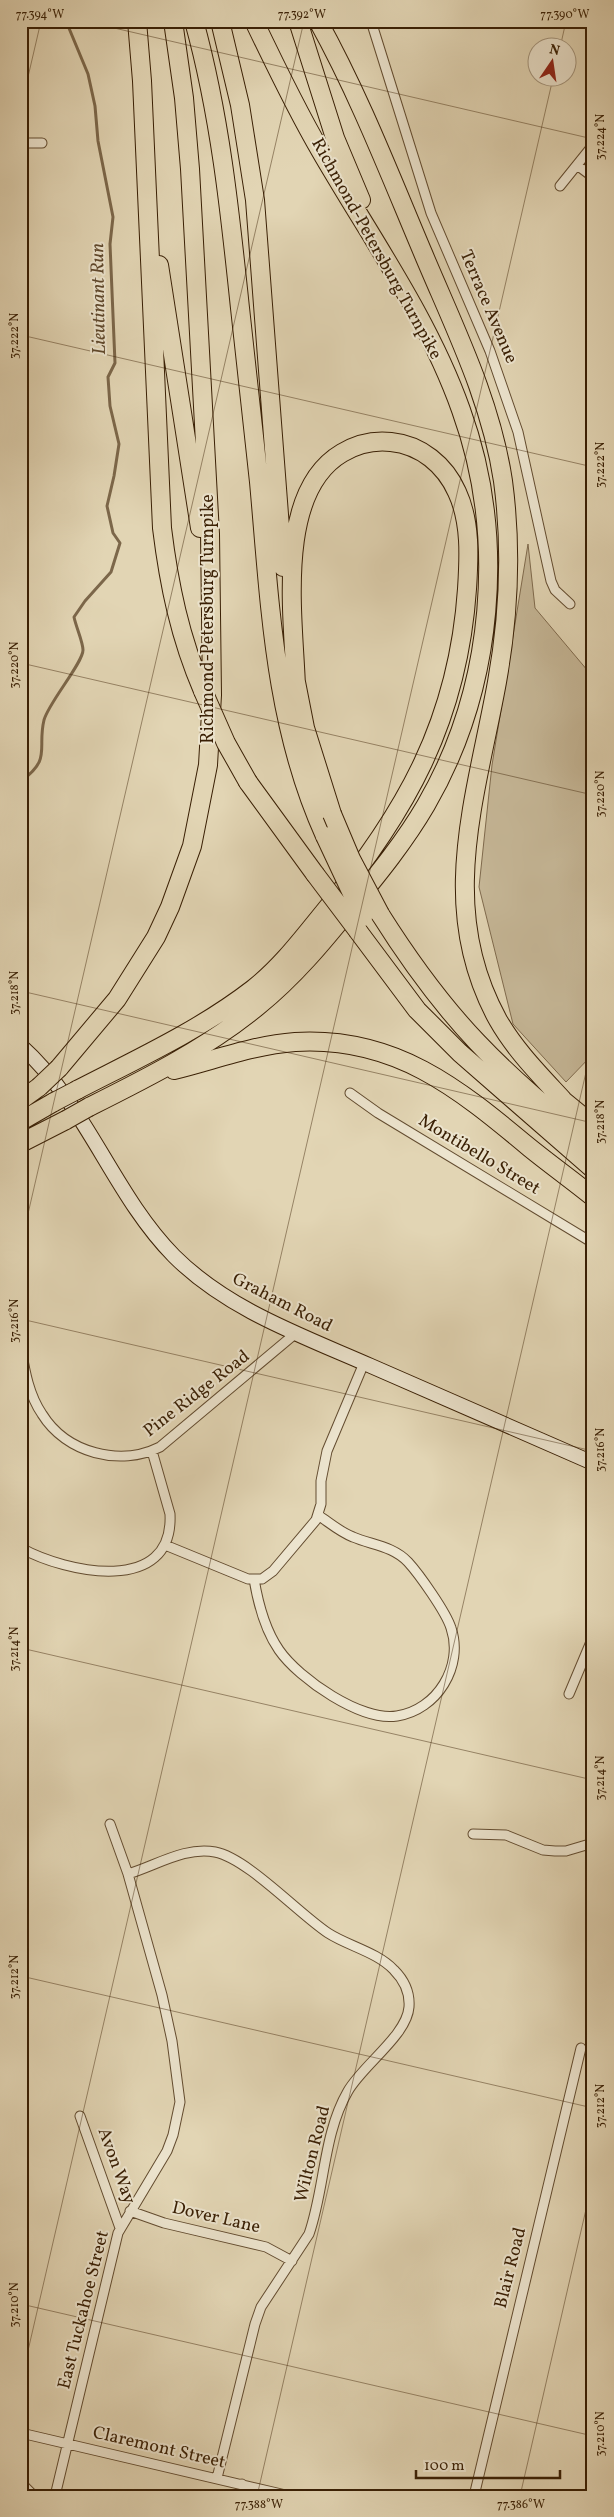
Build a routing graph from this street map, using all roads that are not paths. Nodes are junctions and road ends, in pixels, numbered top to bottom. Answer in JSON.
{"nodes":[{"id":1,"x":136,"y":21,"type":"edge"},
{"id":2,"x":173,"y":21,"type":"edge"},
{"id":3,"x":194,"y":21,"type":"edge"},
{"id":4,"x":220,"y":21,"type":"edge"},
{"id":5,"x":254,"y":21,"type":"edge"},
{"id":6,"x":298,"y":21,"type":"edge"},
{"id":7,"x":318,"y":21,"type":"edge"},
{"id":8,"x":371,"y":21,"type":"edge"},
{"id":9,"x":21,"y":143,"type":"edge"},
{"id":10,"x":42,"y":143,"type":"dead end"},
{"id":11,"x":593,"y":145,"type":"edge"},
{"id":12,"x":577,"y":165,"type":"junction"},
{"id":13,"x":593,"y":178,"type":"edge"},
{"id":14,"x":147,"y":183,"type":"junction"},
{"id":15,"x":560,"y":186,"type":"dead end"},
{"id":16,"x":400,"y":284,"type":"junction"},
{"id":17,"x":570,"y":604,"type":"dead end"},
{"id":18,"x":211,"y":655,"type":"junction"},
{"id":19,"x":296,"y":687,"type":"junction"},
{"id":20,"x":367,"y":921,"type":"junction"},
{"id":21,"x":398,"y":942,"type":"junction"},
{"id":22,"x":21,"y":1046,"type":"edge"},
{"id":23,"x":152,"y":1076,"type":"junction"},
{"id":24,"x":350,"y":1093,"type":"dead end"},
{"id":25,"x":21,"y":1100,"type":"edge"},
{"id":26,"x":563,"y":1100,"type":"junction"},
{"id":27,"x":21,"y":1121,"type":"edge"},
{"id":28,"x":541,"y":1125,"type":"junction"},
{"id":29,"x":593,"y":1126,"type":"edge"},
{"id":30,"x":21,"y":1142,"type":"edge"},
{"id":31,"x":593,"y":1146,"type":"edge"},
{"id":32,"x":593,"y":1169,"type":"edge"},
{"id":33,"x":593,"y":1177,"type":"edge"},
{"id":34,"x":593,"y":1197,"type":"edge"},
{"id":35,"x":593,"y":1243,"type":"edge"},
{"id":36,"x":296,"y":1333,"type":"junction"},
{"id":37,"x":21,"y":1349,"type":"edge"},
{"id":38,"x":364,"y":1363,"type":"junction"},
{"id":39,"x":152,"y":1451,"type":"junction"},
{"id":40,"x":593,"y":1463,"type":"edge"},
{"id":41,"x":318,"y":1515,"type":"junction"},
{"id":42,"x":165,"y":1545,"type":"junction"},
{"id":43,"x":21,"y":1548,"type":"edge"},
{"id":44,"x":254,"y":1580,"type":"junction"},
{"id":45,"x":593,"y":1637,"type":"edge"},
{"id":46,"x":569,"y":1694,"type":"dead end"},
{"id":47,"x":110,"y":1824,"type":"dead end"},
{"id":48,"x":473,"y":1834,"type":"dead end"},
{"id":49,"x":593,"y":1843,"type":"edge"},
{"id":50,"x":128,"y":1874,"type":"junction"},
{"id":51,"x":581,"y":2048,"type":"dead end"},
{"id":52,"x":80,"y":2116,"type":"dead end"},
{"id":53,"x":130,"y":2211,"type":"junction"},
{"id":54,"x":120,"y":2228,"type":"junction"},
{"id":55,"x":292,"y":2261,"type":"junction"},
{"id":56,"x":21,"y":2433,"type":"edge"},
{"id":57,"x":69,"y":2444,"type":"junction"},
{"id":58,"x":218,"y":2478,"type":"junction"},
{"id":59,"x":21,"y":2483,"type":"edge"},
{"id":60,"x":242,"y":2484,"type":"junction"},
{"id":61,"x":34,"y":2496,"type":"edge"},
{"id":62,"x":55,"y":2496,"type":"edge"},
{"id":63,"x":247,"y":2496,"type":"edge"},
{"id":64,"x":290,"y":2496,"type":"edge"},
{"id":65,"x":474,"y":2496,"type":"edge"}],
"edges":[{"from":1,"to":14,"type":"highway"},
{"from":2,"to":18,"type":"highway","name":"Richmond-Petersburg Turnpike"},
{"from":3,"to":20,"type":"highway","bridge":true},
{"from":4,"to":19,"type":"highway"},
{"from":5,"to":16,"type":"highway","name":"Richmond-Petersburg Turnpike"},
{"from":6,"to":16,"type":"highway"},
{"from":7,"to":26,"type":"highway"},
{"from":8,"to":17,"type":"street","name":"Terrace Avenue"},
{"from":9,"to":10,"type":"street"},
{"from":11,"to":12,"type":"street"},
{"from":12,"to":13,"type":"street"},
{"from":12,"to":15,"type":"street"},
{"from":14,"to":18,"type":"highway"},
{"from":14,"to":20,"type":"highway","bridge":true},
{"from":16,"to":23,"type":"highway","name":"Richmond-Petersburg Turnpike"},
{"from":18,"to":25,"type":"highway","name":"Richmond-Petersburg Turnpike","bridge":true},
{"from":19,"to":20,"type":"highway","bridge":true},
{"from":19,"to":27,"type":"highway","bridge":true},
{"from":20,"to":21,"type":"highway"},
{"from":20,"to":28,"type":"highway"},
{"from":21,"to":26,"type":"highway"},
{"from":21,"to":31,"type":"highway"},
{"from":22,"to":36,"type":"main road","name":"Graham Road"},
{"from":23,"to":30,"type":"highway","name":"Richmond-Petersburg Turnpike","bridge":true},
{"from":23,"to":34,"type":"highway"},
{"from":24,"to":35,"type":"street","name":"Montibello Street"},
{"from":26,"to":29,"type":"highway"},
{"from":28,"to":32,"type":"highway"},
{"from":28,"to":33,"type":"highway"},
{"from":36,"to":38,"type":"main road","name":"Graham Road"},
{"from":36,"to":39,"type":"street","name":"Pine Ridge Road"},
{"from":37,"to":39,"type":"street","name":"Pine Ridge Road"},
{"from":38,"to":40,"type":"main road","name":"Graham Road"},
{"from":38,"to":41,"type":"street"},
{"from":39,"to":42,"type":"street"},
{"from":41,"to":44,"type":"street"},
{"from":41,"to":44,"type":"street"},
{"from":42,"to":43,"type":"street"},
{"from":42,"to":44,"type":"street"},
{"from":45,"to":46,"type":"street"},
{"from":47,"to":50,"type":"street","name":"East Tuckahoe Street"},
{"from":48,"to":49,"type":"street"},
{"from":50,"to":53,"type":"street","name":"East Tuckahoe Street"},
{"from":50,"to":55,"type":"street","name":"Wilton Road"},
{"from":51,"to":65,"type":"street","name":"Blair Road"},
{"from":52,"to":54,"type":"street","name":"Avon Way"},
{"from":53,"to":54,"type":"street","name":"East Tuckahoe Street"},
{"from":53,"to":55,"type":"street","name":"Dover Lane"},
{"from":54,"to":57,"type":"street","name":"East Tuckahoe Street"},
{"from":55,"to":58,"type":"street","name":"Wilton Road"},
{"from":56,"to":57,"type":"street","name":"Claremont Street"},
{"from":57,"to":58,"type":"street","name":"Claremont Street"},
{"from":57,"to":62,"type":"street","name":"East Tuckahoe Street"},
{"from":58,"to":60,"type":"street","name":"Claremont Street"},
{"from":59,"to":61,"type":"street"},
{"from":60,"to":63,"type":"street"},
{"from":60,"to":64,"type":"street","name":"Claremont Street"}]}
